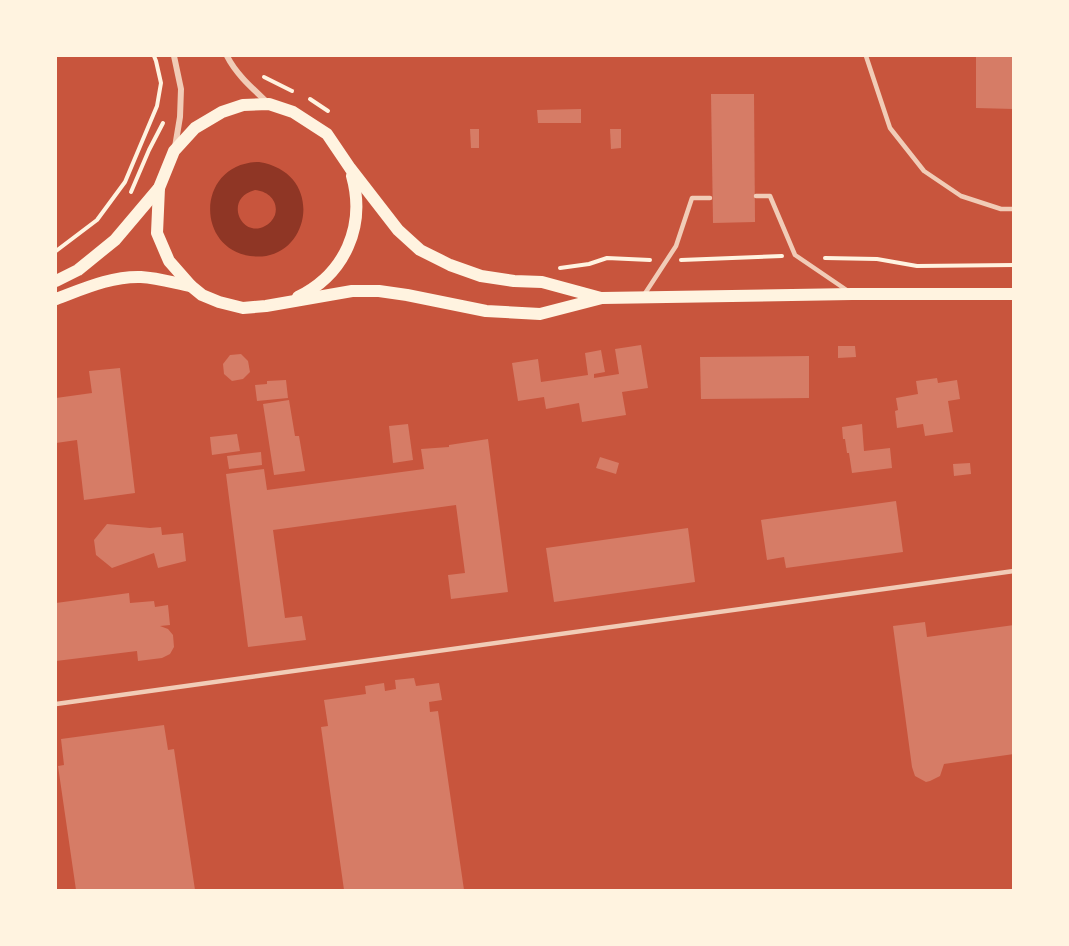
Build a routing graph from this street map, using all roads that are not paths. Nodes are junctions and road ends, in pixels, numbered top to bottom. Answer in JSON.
{"nodes":[{"id":1,"x":174,"y":56,"type":"edge"},
{"id":2,"x":227,"y":56,"type":"edge"},
{"id":3,"x":866,"y":56,"type":"edge"},
{"id":4,"x":269,"y":104,"type":"junction"},
{"id":5,"x":174,"y":151,"type":"junction"},
{"id":6,"x":350,"y":168,"type":"junction"},
{"id":7,"x":159,"y":188,"type":"junction"},
{"id":8,"x":756,"y":196,"type":"dead end"},
{"id":9,"x":710,"y":198,"type":"dead end"},
{"id":10,"x":1014,"y":209,"type":"edge"},
{"id":11,"x":56,"y":280,"type":"edge"},
{"id":12,"x":191,"y":286,"type":"junction"},
{"id":13,"x":852,"y":294,"type":"junction"},
{"id":14,"x":1014,"y":294,"type":"edge"},
{"id":15,"x":602,"y":298,"type":"junction"},
{"id":16,"x":642,"y":298,"type":"junction"},
{"id":17,"x":56,"y":299,"type":"edge"},
{"id":18,"x":289,"y":301,"type":"junction"},
{"id":19,"x":1014,"y":571,"type":"edge"},
{"id":20,"x":56,"y":705,"type":"edge"}],
"edges":[{"from":1,"to":5,"type":"street"},
{"from":2,"to":4,"type":"street"},
{"from":3,"to":10,"type":"lane"},
{"from":4,"to":5,"type":"main road"},
{"from":4,"to":6,"type":"main road"},
{"from":5,"to":7,"type":"main road"},
{"from":6,"to":15,"type":"main road"},
{"from":6,"to":18,"type":"main road"},
{"from":7,"to":11,"type":"main road"},
{"from":7,"to":12,"type":"main road"},
{"from":8,"to":13,"type":"lane"},
{"from":9,"to":16,"type":"lane"},
{"from":12,"to":17,"type":"main road"},
{"from":12,"to":18,"type":"main road"},
{"from":13,"to":14,"type":"main road"},
{"from":13,"to":16,"type":"main road"},
{"from":15,"to":16,"type":"main road"},
{"from":15,"to":18,"type":"main road"},
{"from":19,"to":20,"type":"lane"}]}
